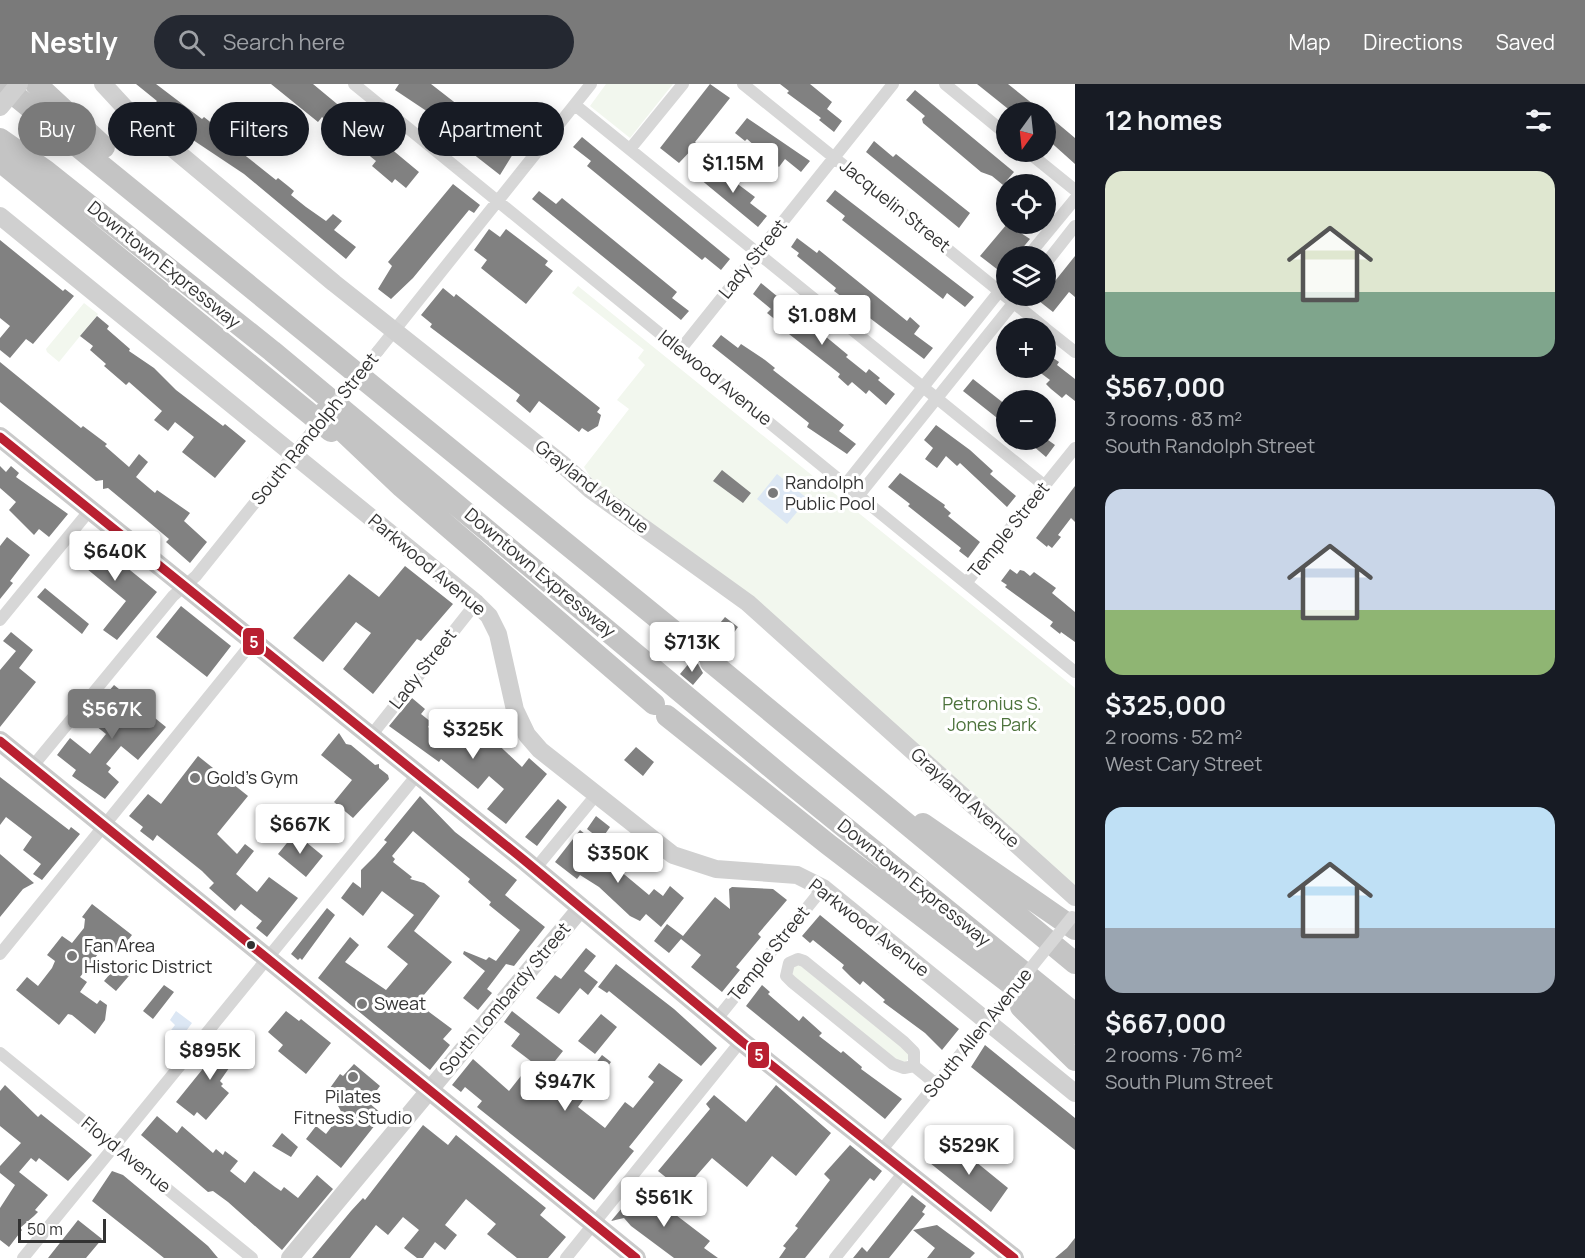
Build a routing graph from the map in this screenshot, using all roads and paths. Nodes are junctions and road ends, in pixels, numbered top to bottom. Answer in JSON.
{"nodes":[{"id":1,"x":1,"y":84,"type":"edge"},
{"id":2,"x":19,"y":84,"type":"edge"},
{"id":3,"x":36,"y":84,"type":"edge"},
{"id":4,"x":102,"y":84,"type":"edge"},
{"id":5,"x":354,"y":84,"type":"edge"},
{"id":6,"x":591,"y":84,"type":"edge"},
{"id":7,"x":683,"y":84,"type":"edge"},
{"id":8,"x":743,"y":84,"type":"edge"},
{"id":9,"x":893,"y":84,"type":"edge"},
{"id":10,"x":945,"y":84,"type":"edge"},
{"id":11,"x":575,"y":105,"type":"junction"},
{"id":12,"x":0,"y":107,"type":"edge"},
{"id":13,"x":996,"y":126,"type":"edge"},
{"id":14,"x":0,"y":139,"type":"edge"},
{"id":15,"x":630,"y":149,"type":"junction"},
{"id":16,"x":834,"y":157,"type":"junction"},
{"id":17,"x":0,"y":161,"type":"edge"},
{"id":18,"x":1040,"y":162,"type":"edge"},
{"id":19,"x":1075,"y":190,"type":"edge"},
{"id":20,"x":1075,"y":199,"type":"edge"},
{"id":21,"x":498,"y":202,"type":"junction"},
{"id":22,"x":86,"y":203,"type":"junction"},
{"id":23,"x":0,"y":216,"type":"edge"},
{"id":24,"x":176,"y":225,"type":"junction"},
{"id":25,"x":1075,"y":226,"type":"edge"},
{"id":26,"x":1036,"y":246,"type":"edge"},
{"id":27,"x":1056,"y":250,"type":"edge"},
{"id":28,"x":758,"y":253,"type":"junction"},
{"id":29,"x":996,"y":282,"type":"edge"},
{"id":30,"x":996,"y":296,"type":"edge"},
{"id":31,"x":1010,"y":306,"type":"edge"},
{"id":32,"x":1023,"y":306,"type":"edge"},
{"id":33,"x":1034,"y":318,"type":"edge"},
{"id":34,"x":394,"y":330,"type":"junction"},
{"id":35,"x":1056,"y":337,"type":"edge"},
{"id":36,"x":680,"y":350,"type":"junction"},
{"id":37,"x":1075,"y":352,"type":"edge"},
{"id":38,"x":922,"y":387,"type":"junction"},
{"id":39,"x":936,"y":399,"type":"junction"},
{"id":40,"x":0,"y":437,"type":"edge"},
{"id":41,"x":1075,"y":448,"type":"edge"},
{"id":42,"x":293,"y":455,"type":"junction"},
{"id":43,"x":845,"y":485,"type":"junction"},
{"id":44,"x":1045,"y":486,"type":"junction"},
{"id":45,"x":402,"y":487,"type":"junction"},
{"id":46,"x":859,"y":495,"type":"junction"},
{"id":47,"x":90,"y":510,"type":"junction"},
{"id":48,"x":966,"y":583,"type":"junction"},
{"id":49,"x":184,"y":587,"type":"junction"},
{"id":50,"x":476,"y":603,"type":"junction"},
{"id":51,"x":0,"y":620,"type":"edge"},
{"id":52,"x":252,"y":643,"type":"junction"},
{"id":53,"x":1075,"y":672,"type":"edge"},
{"id":54,"x":370,"y":737,"type":"junction"},
{"id":55,"x":0,"y":741,"type":"edge"},
{"id":56,"x":32,"y":767,"type":"junction"},
{"id":57,"x":417,"y":776,"type":"junction"},
{"id":58,"x":871,"y":794,"type":"junction"},
{"id":59,"x":596,"y":795,"type":"junction"},
{"id":60,"x":103,"y":825,"type":"junction"},
{"id":61,"x":536,"y":869,"type":"junction"},
{"id":62,"x":822,"y":888,"type":"junction"},
{"id":63,"x":1075,"y":897,"type":"edge"},
{"id":64,"x":902,"y":900,"type":"junction"},
{"id":65,"x":581,"y":908,"type":"junction"},
{"id":66,"x":1074,"y":920,"type":"edge"},
{"id":67,"x":771,"y":950,"type":"junction"},
{"id":68,"x":0,"y":954,"type":"edge"},
{"id":69,"x":266,"y":957,"type":"junction"},
{"id":70,"x":789,"y":963,"type":"junction"},
{"id":71,"x":1075,"y":963,"type":"edge"},
{"id":72,"x":1075,"y":1014,"type":"edge"},
{"id":73,"x":716,"y":1020,"type":"junction"},
{"id":74,"x":986,"y":1020,"type":"junction"},
{"id":75,"x":1075,"y":1033,"type":"edge"},
{"id":76,"x":741,"y":1041,"type":"junction"},
{"id":77,"x":0,"y":1053,"type":"edge"},
{"id":78,"x":1075,"y":1060,"type":"edge"},
{"id":79,"x":914,"y":1066,"type":"junction"},
{"id":80,"x":936,"y":1084,"type":"junction"},
{"id":81,"x":429,"y":1090,"type":"junction"},
{"id":82,"x":1075,"y":1093,"type":"edge"},
{"id":83,"x":114,"y":1145,"type":"junction"},
{"id":84,"x":880,"y":1152,"type":"junction"},
{"id":85,"x":904,"y":1172,"type":"junction"},
{"id":86,"x":594,"y":1223,"type":"junction"},
{"id":87,"x":23,"y":1258,"type":"edge"},
{"id":88,"x":252,"y":1258,"type":"edge"},
{"id":89,"x":290,"y":1258,"type":"edge"},
{"id":90,"x":566,"y":1258,"type":"edge"},
{"id":91,"x":636,"y":1258,"type":"edge"},
{"id":92,"x":835,"y":1258,"type":"edge"},
{"id":93,"x":1014,"y":1258,"type":"edge"}],
"edges":[{"from":1,"to":24,"type":"highway","name":"Downtown Expressway"},
{"from":2,"to":12,"type":"street","bridge":true},
{"from":3,"to":24,"type":"highway"},
{"from":4,"to":34,"type":"street","name":"Grayland Avenue"},
{"from":5,"to":21,"type":"street","name":"Idlewood Avenue"},
{"from":6,"to":11,"type":"street","name":"South Randolph Street"},
{"from":7,"to":15,"type":"street"},
{"from":8,"to":16,"type":"street","name":"Jacquelin Street"},
{"from":9,"to":16,"type":"street","name":"Lady Street"},
{"from":10,"to":13,"type":"street"},
{"from":11,"to":15,"type":"street"},
{"from":11,"to":21,"type":"street","name":"South Randolph Street"},
{"from":14,"to":22,"type":"highway","name":"Downtown Expressway"},
{"from":15,"to":28,"type":"street"},
{"from":16,"to":28,"type":"street","name":"Lady Street"},
{"from":16,"to":29,"type":"street","name":"Jacquelin Street"},
{"from":17,"to":45,"type":"highway"},
{"from":18,"to":19,"type":"street"},
{"from":20,"to":26,"type":"street"},
{"from":21,"to":34,"type":"street","name":"South Randolph Street"},
{"from":21,"to":36,"type":"street","name":"Idlewood Avenue"},
{"from":22,"to":45,"type":"highway"},
{"from":22,"to":72,"type":"highway","name":"Downtown Expressway"},
{"from":23,"to":42,"type":"street","name":"Parkwood Avenue"},
{"from":24,"to":58,"type":"highway","name":"Downtown Expressway"},
{"from":25,"to":27,"type":"street"},
{"from":28,"to":36,"type":"street","name":"Lady Street"},
{"from":28,"to":38,"type":"street"},
{"from":30,"to":38,"type":"street"},
{"from":31,"to":39,"type":"street"},
{"from":32,"to":33,"type":"street","name":"Jacquelin Street"},
{"from":34,"to":42,"type":"street","name":"South Randolph Street","bridge":true},
{"from":34,"to":63,"type":"street","name":"Grayland Avenue"},
{"from":35,"to":37,"type":"street","name":"Jacquelin Street"},
{"from":36,"to":43,"type":"street","name":"Idlewood Avenue"},
{"from":38,"to":39,"type":"street"},
{"from":38,"to":43,"type":"street"},
{"from":39,"to":44,"type":"street"},
{"from":39,"to":46,"type":"street"},
{"from":40,"to":47,"type":"main road"},
{"from":41,"to":44,"type":"street","name":"Temple Street"},
{"from":42,"to":49,"type":"street","name":"South Randolph Street"},
{"from":42,"to":50,"type":"street","name":"Parkwood Avenue"},
{"from":43,"to":46,"type":"street","name":"Idlewood Avenue"},
{"from":44,"to":48,"type":"street","name":"Temple Street"},
{"from":45,"to":64,"type":"highway"},
{"from":46,"to":48,"type":"street","name":"Idlewood Avenue"},
{"from":47,"to":49,"type":"main road"},
{"from":47,"to":51,"type":"street"},
{"from":48,"to":53,"type":"street","name":"Idlewood Avenue"},
{"from":49,"to":52,"type":"main road"},
{"from":49,"to":56,"type":"street","name":"South Randolph Street"},
{"from":50,"to":54,"type":"street","name":"Lady Street"},
{"from":50,"to":59,"type":"street","name":"Parkwood Avenue"},
{"from":52,"to":54,"type":"main road"},
{"from":52,"to":60,"type":"street"},
{"from":54,"to":57,"type":"main road"},
{"from":55,"to":56,"type":"main road"},
{"from":56,"to":60,"type":"main road"},
{"from":57,"to":61,"type":"main road"},
{"from":57,"to":69,"type":"street"},
{"from":58,"to":66,"type":"highway"},
{"from":58,"to":71,"type":"highway","name":"Downtown Expressway"},
{"from":59,"to":61,"type":"street"},
{"from":59,"to":62,"type":"street","name":"Parkwood Avenue"},
{"from":60,"to":68,"type":"street"},
{"from":60,"to":69,"type":"main road"},
{"from":61,"to":65,"type":"main road"},
{"from":62,"to":67,"type":"street","name":"Temple Street"},
{"from":62,"to":74,"type":"street","name":"Parkwood Avenue"},
{"from":64,"to":75,"type":"highway"},
{"from":64,"to":78,"type":"highway"},
{"from":65,"to":73,"type":"main road"},
{"from":65,"to":81,"type":"street","name":"South Lombardy Street"},
{"from":66,"to":74,"type":"street","name":"South Allen Avenue","bridge":true},
{"from":67,"to":70,"type":"street"},
{"from":67,"to":73,"type":"street","name":"Temple Street"},
{"from":69,"to":81,"type":"main road"},
{"from":69,"to":83,"type":"street"},
{"from":70,"to":79,"type":"street"},
{"from":70,"to":79,"type":"street"},
{"from":73,"to":76,"type":"main road"},
{"from":74,"to":80,"type":"street","name":"South Allen Avenue"},
{"from":74,"to":82,"type":"street","name":"Parkwood Avenue"},
{"from":76,"to":84,"type":"main road"},
{"from":76,"to":86,"type":"street"},
{"from":77,"to":83,"type":"street","name":"Floyd Avenue"},
{"from":79,"to":80,"type":"street"},
{"from":80,"to":84,"type":"street","name":"South Allen Avenue"},
{"from":81,"to":86,"type":"main road"},
{"from":81,"to":89,"type":"street","name":"South Lombardy Street"},
{"from":83,"to":87,"type":"street"},
{"from":83,"to":88,"type":"street","name":"Floyd Avenue"},
{"from":84,"to":85,"type":"main road"},
{"from":85,"to":92,"type":"street"},
{"from":85,"to":93,"type":"main road"},
{"from":86,"to":90,"type":"street"},
{"from":86,"to":91,"type":"main road"}]}
